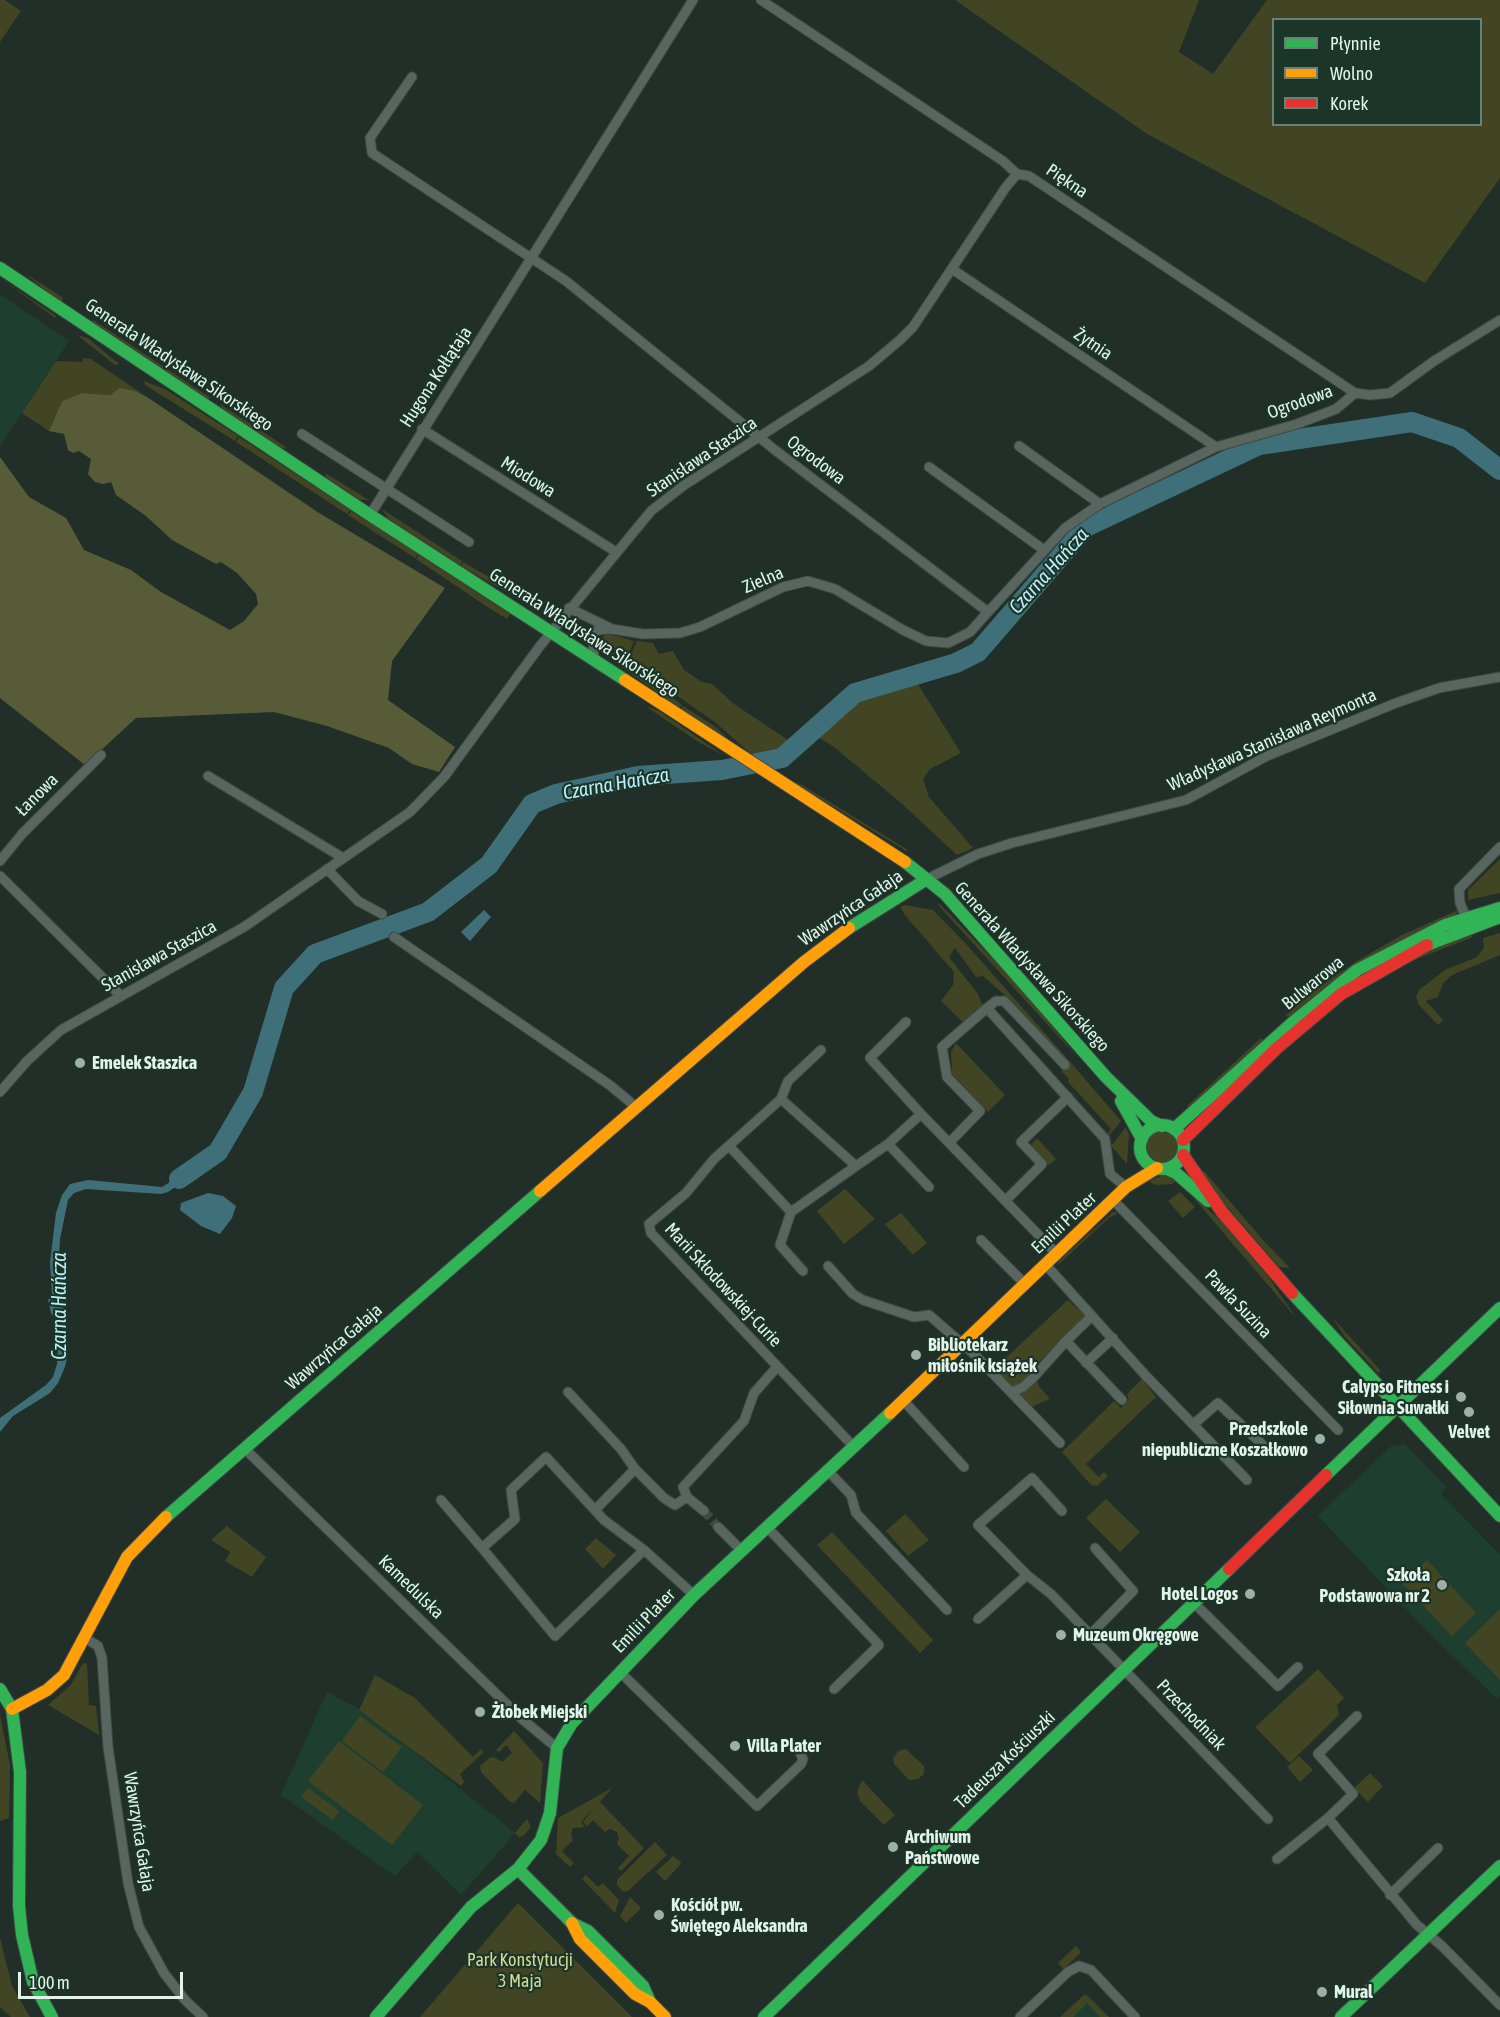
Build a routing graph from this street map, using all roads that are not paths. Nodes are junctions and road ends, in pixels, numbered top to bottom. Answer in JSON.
{"nodes":[{"id":1,"x":693,"y":0,"type":"edge"},
{"id":2,"x":761,"y":0,"type":"edge"},
{"id":3,"x":412,"y":77,"type":"dead end"},
{"id":4,"x":1017,"y":174,"type":"junction"},
{"id":5,"x":532,"y":258,"type":"junction"},
{"id":6,"x":0,"y":268,"type":"edge"},
{"id":7,"x":952,"y":269,"type":"junction"},
{"id":8,"x":1500,"y":320,"type":"edge"},
{"id":9,"x":1355,"y":393,"type":"junction"},
{"id":10,"x":422,"y":429,"type":"junction"},
{"id":11,"x":302,"y":434,"type":"dead end"},
{"id":12,"x":760,"y":437,"type":"junction"},
{"id":13,"x":1019,"y":446,"type":"dead end"},
{"id":14,"x":1216,"y":447,"type":"junction"},
{"id":15,"x":929,"y":467,"type":"dead end"},
{"id":16,"x":385,"y":489,"type":"junction"},
{"id":17,"x":1100,"y":504,"type":"junction"},
{"id":18,"x":370,"y":515,"type":"junction"},
{"id":19,"x":469,"y":542,"type":"dead end"},
{"id":20,"x":1044,"y":550,"type":"junction"},
{"id":21,"x":616,"y":552,"type":"junction"},
{"id":22,"x":569,"y":608,"type":"junction"},
{"id":23,"x":988,"y":612,"type":"junction"},
{"id":24,"x":612,"y":629,"type":"junction"},
{"id":25,"x":550,"y":632,"type":"junction"},
{"id":26,"x":594,"y":661,"type":"junction"},
{"id":27,"x":1500,"y":677,"type":"edge"},
{"id":28,"x":101,"y":755,"type":"dead end"},
{"id":29,"x":208,"y":776,"type":"dead end"},
{"id":30,"x":1093,"y":824,"type":"joint"},
{"id":31,"x":1500,"y":847,"type":"edge"},
{"id":32,"x":343,"y":858,"type":"junction"},
{"id":33,"x":0,"y":861,"type":"edge"},
{"id":34,"x":327,"y":869,"type":"junction"},
{"id":35,"x":0,"y":876,"type":"edge"},
{"id":36,"x":927,"y":879,"type":"junction"},
{"id":37,"x":1500,"y":908,"type":"edge"},
{"id":38,"x":382,"y":914,"type":"dead end"},
{"id":39,"x":1500,"y":917,"type":"edge"},
{"id":40,"x":1468,"y":922,"type":"junction"},
{"id":41,"x":394,"y":937,"type":"dead end"},
{"id":42,"x":121,"y":996,"type":"junction"},
{"id":43,"x":987,"y":1008,"type":"junction"},
{"id":44,"x":906,"y":1022,"type":"dead end"},
{"id":45,"x":821,"y":1050,"type":"dead end"},
{"id":46,"x":1065,"y":1065,"type":"dead end"},
{"id":47,"x":1106,"y":1077,"type":"junction"},
{"id":48,"x":0,"y":1092,"type":"edge"},
{"id":49,"x":1068,"y":1097,"type":"junction"},
{"id":50,"x":781,"y":1099,"type":"junction"},
{"id":51,"x":636,"y":1107,"type":"junction"},
{"id":52,"x":921,"y":1114,"type":"junction"},
{"id":53,"x":1168,"y":1127,"type":"junction"},
{"id":54,"x":1142,"y":1139,"type":"junction"},
{"id":55,"x":1183,"y":1140,"type":"junction"},
{"id":56,"x":950,"y":1142,"type":"junction"},
{"id":57,"x":888,"y":1144,"type":"junction"},
{"id":58,"x":729,"y":1147,"type":"junction"},
{"id":59,"x":1142,"y":1155,"type":"junction"},
{"id":60,"x":1183,"y":1155,"type":"junction"},
{"id":61,"x":856,"y":1166,"type":"junction"},
{"id":62,"x":1162,"y":1169,"type":"junction"},
{"id":63,"x":929,"y":1186,"type":"dead end"},
{"id":64,"x":1126,"y":1188,"type":"junction"},
{"id":65,"x":1006,"y":1200,"type":"junction"},
{"id":66,"x":1114,"y":1201,"type":"junction"},
{"id":67,"x":791,"y":1212,"type":"junction"},
{"id":68,"x":1222,"y":1212,"type":"junction"},
{"id":69,"x":981,"y":1239,"type":"dead end"},
{"id":70,"x":1057,"y":1254,"type":"junction"},
{"id":71,"x":1046,"y":1265,"type":"junction"},
{"id":72,"x":828,"y":1266,"type":"dead end"},
{"id":73,"x":803,"y":1271,"type":"dead end"},
{"id":74,"x":1025,"y":1284,"type":"junction"},
{"id":75,"x":1500,"y":1308,"type":"edge"},
{"id":76,"x":1092,"y":1316,"type":"junction"},
{"id":77,"x":1113,"y":1338,"type":"junction"},
{"id":78,"x":1066,"y":1341,"type":"junction"},
{"id":79,"x":963,"y":1345,"type":"junction"},
{"id":80,"x":1086,"y":1363,"type":"junction"},
{"id":81,"x":777,"y":1367,"type":"junction"},
{"id":82,"x":568,"y":1392,"type":"dead end"},
{"id":83,"x":1012,"y":1392,"type":"junction"},
{"id":84,"x":903,"y":1400,"type":"junction"},
{"id":85,"x":1122,"y":1400,"type":"dead end"},
{"id":86,"x":1396,"y":1407,"type":"junction"},
{"id":87,"x":1195,"y":1423,"type":"junction"},
{"id":88,"x":1338,"y":1430,"type":"dead end"},
{"id":89,"x":1060,"y":1443,"type":"dead end"},
{"id":90,"x":854,"y":1446,"type":"junction"},
{"id":91,"x":244,"y":1448,"type":"junction"},
{"id":92,"x":1266,"y":1448,"type":"dead end"},
{"id":93,"x":964,"y":1467,"type":"dead end"},
{"id":94,"x":635,"y":1469,"type":"junction"},
{"id":95,"x":828,"y":1471,"type":"junction"},
{"id":96,"x":1247,"y":1480,"type":"dead end"},
{"id":97,"x":687,"y":1497,"type":"junction"},
{"id":98,"x":441,"y":1500,"type":"dead end"},
{"id":99,"x":595,"y":1510,"type":"junction"},
{"id":100,"x":704,"y":1511,"type":"tunnel mouth"},
{"id":101,"x":1062,"y":1511,"type":"dead end"},
{"id":102,"x":1500,"y":1516,"type":"edge"},
{"id":103,"x":718,"y":1527,"type":"tunnel mouth"},
{"id":104,"x":767,"y":1527,"type":"junction"},
{"id":105,"x":482,"y":1548,"type":"junction"},
{"id":106,"x":1095,"y":1548,"type":"dead end"},
{"id":107,"x":644,"y":1550,"type":"junction"},
{"id":108,"x":742,"y":1551,"type":"junction"},
{"id":109,"x":1027,"y":1575,"type":"junction"},
{"id":110,"x":694,"y":1595,"type":"junction"},
{"id":111,"x":1194,"y":1603,"type":"junction"},
{"id":112,"x":947,"y":1610,"type":"dead end"},
{"id":113,"x":978,"y":1619,"type":"dead end"},
{"id":114,"x":1090,"y":1635,"type":"junction"},
{"id":115,"x":85,"y":1638,"type":"junction"},
{"id":116,"x":1298,"y":1667,"type":"dead end"},
{"id":117,"x":1124,"y":1670,"type":"junction"},
{"id":118,"x":620,"y":1672,"type":"junction"},
{"id":119,"x":0,"y":1689,"type":"edge"},
{"id":120,"x":834,"y":1689,"type":"dead end"},
{"id":121,"x":12,"y":1710,"type":"junction"},
{"id":122,"x":1357,"y":1716,"type":"dead end"},
{"id":123,"x":556,"y":1748,"type":"junction"},
{"id":124,"x":801,"y":1755,"type":"dead end"},
{"id":125,"x":1328,"y":1818,"type":"junction"},
{"id":126,"x":1268,"y":1819,"type":"dead end"},
{"id":127,"x":1438,"y":1848,"type":"dead end"},
{"id":128,"x":1277,"y":1859,"type":"dead end"},
{"id":129,"x":1500,"y":1866,"type":"edge"},
{"id":130,"x":518,"y":1869,"type":"junction"},
{"id":131,"x":1390,"y":1895,"type":"junction"},
{"id":132,"x":1428,"y":1935,"type":"junction"},
{"id":133,"x":1500,"y":1986,"type":"edge"},
{"id":134,"x":1491,"y":1994,"type":"junction"},
{"id":135,"x":1500,"y":2005,"type":"edge"},
{"id":136,"x":52,"y":2017,"type":"edge"},
{"id":137,"x":203,"y":2017,"type":"edge"},
{"id":138,"x":376,"y":2017,"type":"edge"},
{"id":139,"x":665,"y":2017,"type":"edge"},
{"id":140,"x":764,"y":2017,"type":"edge"},
{"id":141,"x":1020,"y":2017,"type":"edge"},
{"id":142,"x":1135,"y":2017,"type":"edge"},
{"id":143,"x":1341,"y":2017,"type":"edge"}],
"edges":[{"from":1,"to":5,"type":"street","name":"Hugona Kołłątaja"},
{"from":2,"to":4,"type":"street","name":"Piękna"},
{"from":3,"to":5,"type":"street"},
{"from":4,"to":7,"type":"street","name":"Stanisława Staszica"},
{"from":4,"to":9,"type":"street","name":"Piękna"},
{"from":5,"to":10,"type":"street","name":"Hugona Kołłątaja"},
{"from":5,"to":12,"type":"street","name":"Ogrodowa"},
{"from":6,"to":18,"type":"street","name":"Generała Władysława Sikorskiego"},
{"from":7,"to":12,"type":"street","name":"Stanisława Staszica"},
{"from":7,"to":14,"type":"street","name":"Żytnia"},
{"from":8,"to":9,"type":"street","name":"Ogrodowa"},
{"from":9,"to":14,"type":"street","name":"Ogrodowa"},
{"from":10,"to":16,"type":"street","name":"Hugona Kołłątaja"},
{"from":10,"to":21,"type":"street","name":"Miodowa"},
{"from":11,"to":16,"type":"street"},
{"from":12,"to":21,"type":"street","name":"Stanisława Staszica"},
{"from":12,"to":23,"type":"street","name":"Ogrodowa"},
{"from":13,"to":17,"type":"street"},
{"from":14,"to":17,"type":"street","name":"Ogrodowa"},
{"from":15,"to":20,"type":"street"},
{"from":16,"to":18,"type":"street","name":"Hugona Kołłątaja"},
{"from":16,"to":19,"type":"street"},
{"from":17,"to":20,"type":"street","name":"Ogrodowa"},
{"from":18,"to":25,"type":"street","name":"Generała Władysława Sikorskiego"},
{"from":20,"to":23,"type":"street","name":"Ogrodowa"},
{"from":21,"to":22,"type":"street","name":"Stanisława Staszica"},
{"from":22,"to":24,"type":"street","name":"Zielna"},
{"from":22,"to":25,"type":"street","name":"Stanisława Staszica"},
{"from":23,"to":24,"type":"street","name":"Zielna"},
{"from":24,"to":26,"type":"street"},
{"from":25,"to":26,"type":"street","name":"Generała Władysława Sikorskiego"},
{"from":25,"to":32,"type":"street","name":"Stanisława Staszica"},
{"from":26,"to":36,"type":"street","name":"Generała Władysława Sikorskiego"},
{"from":27,"to":30,"type":"street","name":"Władysława Stanisława Reymonta"},
{"from":28,"to":33,"type":"street","name":"Łanowa"},
{"from":29,"to":32,"type":"street"},
{"from":30,"to":36,"type":"street","name":"Wawrzyńca Gałaja"},
{"from":31,"to":40,"type":"street"},
{"from":32,"to":34,"type":"street","name":"Stanisława Staszica"},
{"from":34,"to":38,"type":"street"},
{"from":34,"to":42,"type":"street","name":"Stanisława Staszica"},
{"from":35,"to":42,"type":"street"},
{"from":36,"to":47,"type":"street","name":"Generała Władysława Sikorskiego"},
{"from":36,"to":51,"type":"street","name":"Wawrzyńca Gałaja"},
{"from":37,"to":40,"type":"street","name":"Bulwarowa"},
{"from":39,"to":40,"type":"street","name":"Bulwarowa"},
{"from":40,"to":53,"type":"street","name":"Bulwarowa"},
{"from":40,"to":55,"type":"street","name":"Bulwarowa"},
{"from":41,"to":51,"type":"street"},
{"from":42,"to":48,"type":"street","name":"Stanisława Staszica"},
{"from":43,"to":46,"type":"street"},
{"from":43,"to":49,"type":"street"},
{"from":43,"to":56,"type":"street"},
{"from":44,"to":52,"type":"street"},
{"from":45,"to":50,"type":"street","name":"Marii Skłodowskiej-Curie"},
{"from":47,"to":53,"type":"street","name":"Generała Władysława Sikorskiego"},
{"from":47,"to":54,"type":"street","name":"Generała Władysława Sikorskiego"},
{"from":49,"to":64,"type":"street"},
{"from":49,"to":65,"type":"street"},
{"from":50,"to":58,"type":"street","name":"Marii Skłodowskiej-Curie"},
{"from":50,"to":61,"type":"street"},
{"from":51,"to":91,"type":"street","name":"Wawrzyńca Gałaja"},
{"from":52,"to":56,"type":"street"},
{"from":52,"to":57,"type":"street"},
{"from":53,"to":54,"type":"street"},
{"from":53,"to":55,"type":"street"},
{"from":54,"to":59,"type":"street"},
{"from":55,"to":60,"type":"street"},
{"from":56,"to":65,"type":"street"},
{"from":57,"to":61,"type":"street"},
{"from":57,"to":63,"type":"street"},
{"from":58,"to":67,"type":"street"},
{"from":58,"to":81,"type":"street","name":"Marii Skłodowskiej-Curie"},
{"from":59,"to":62,"type":"street"},
{"from":59,"to":64,"type":"street","name":"Emilii Plater"},
{"from":60,"to":62,"type":"street"},
{"from":60,"to":68,"type":"street"},
{"from":61,"to":67,"type":"street"},
{"from":62,"to":64,"type":"street","name":"Emilii Plater"},
{"from":62,"to":68,"type":"street"},
{"from":64,"to":66,"type":"street","name":"Emilii Plater"},
{"from":65,"to":70,"type":"street"},
{"from":66,"to":70,"type":"street","name":"Emilii Plater"},
{"from":66,"to":88,"type":"street","name":"Pawła Suzina"},
{"from":67,"to":73,"type":"street"},
{"from":68,"to":86,"type":"street"},
{"from":69,"to":74,"type":"street"},
{"from":70,"to":71,"type":"street","name":"Emilii Plater"},
{"from":71,"to":74,"type":"street","name":"Emilii Plater"},
{"from":71,"to":76,"type":"street"},
{"from":72,"to":79,"type":"street"},
{"from":74,"to":79,"type":"street","name":"Emilii Plater"},
{"from":75,"to":86,"type":"street","name":"Tadeusza Kościuszki"},
{"from":76,"to":77,"type":"street"},
{"from":76,"to":78,"type":"street"},
{"from":77,"to":80,"type":"street"},
{"from":77,"to":87,"type":"street"},
{"from":78,"to":80,"type":"street"},
{"from":78,"to":83,"type":"street"},
{"from":79,"to":83,"type":"street"},
{"from":79,"to":84,"type":"street","name":"Emilii Plater"},
{"from":80,"to":85,"type":"street"},
{"from":81,"to":90,"type":"street","name":"Marii Skłodowskiej-Curie"},
{"from":81,"to":97,"type":"street"},
{"from":82,"to":94,"type":"street"},
{"from":83,"to":89,"type":"street"},
{"from":84,"to":90,"type":"street","name":"Emilii Plater"},
{"from":84,"to":93,"type":"street"},
{"from":86,"to":102,"type":"street"},
{"from":86,"to":111,"type":"street","name":"Tadeusza Kościuszki"},
{"from":87,"to":92,"type":"street"},
{"from":87,"to":96,"type":"street"},
{"from":90,"to":95,"type":"street","name":"Emilii Plater"},
{"from":91,"to":115,"type":"street","name":"Wawrzyńca Gałaja"},
{"from":91,"to":123,"type":"street","name":"Kamedulska"},
{"from":94,"to":97,"type":"street"},
{"from":94,"to":99,"type":"street"},
{"from":95,"to":104,"type":"street","name":"Emilii Plater"},
{"from":95,"to":112,"type":"street"},
{"from":97,"to":100,"type":"street"},
{"from":98,"to":105,"type":"street"},
{"from":99,"to":105,"type":"street"},
{"from":99,"to":107,"type":"street"},
{"from":101,"to":109,"type":"street","name":"Przechodniak"},
{"from":103,"to":108,"type":"street"},
{"from":104,"to":108,"type":"street","name":"Emilii Plater"},
{"from":104,"to":120,"type":"street"},
{"from":105,"to":107,"type":"street"},
{"from":106,"to":114,"type":"street"},
{"from":107,"to":110,"type":"street"},
{"from":108,"to":110,"type":"street","name":"Emilii Plater"},
{"from":109,"to":113,"type":"street"},
{"from":109,"to":114,"type":"street","name":"Przechodniak"},
{"from":110,"to":118,"type":"street","name":"Emilii Plater"},
{"from":111,"to":116,"type":"street"},
{"from":111,"to":117,"type":"street","name":"Tadeusza Kościuszki"},
{"from":114,"to":117,"type":"street","name":"Przechodniak"},
{"from":115,"to":121,"type":"street","name":"Wawrzyńca Gałaja"},
{"from":115,"to":137,"type":"street","name":"Wawrzyńca Gałaja"},
{"from":117,"to":126,"type":"street","name":"Przechodniak"},
{"from":117,"to":140,"type":"street","name":"Tadeusza Kościuszki"},
{"from":118,"to":123,"type":"street","name":"Emilii Plater"},
{"from":118,"to":124,"type":"street"},
{"from":119,"to":121,"type":"street"},
{"from":121,"to":136,"type":"street"},
{"from":122,"to":125,"type":"street"},
{"from":123,"to":130,"type":"street"},
{"from":125,"to":128,"type":"street"},
{"from":125,"to":131,"type":"street"},
{"from":127,"to":131,"type":"street"},
{"from":129,"to":132,"type":"street"},
{"from":130,"to":138,"type":"street"},
{"from":130,"to":139,"type":"street"},
{"from":131,"to":132,"type":"street"},
{"from":132,"to":134,"type":"street"},
{"from":132,"to":143,"type":"street"},
{"from":133,"to":134,"type":"street"},
{"from":134,"to":135,"type":"street"},
{"from":141,"to":142,"type":"street"}]}
